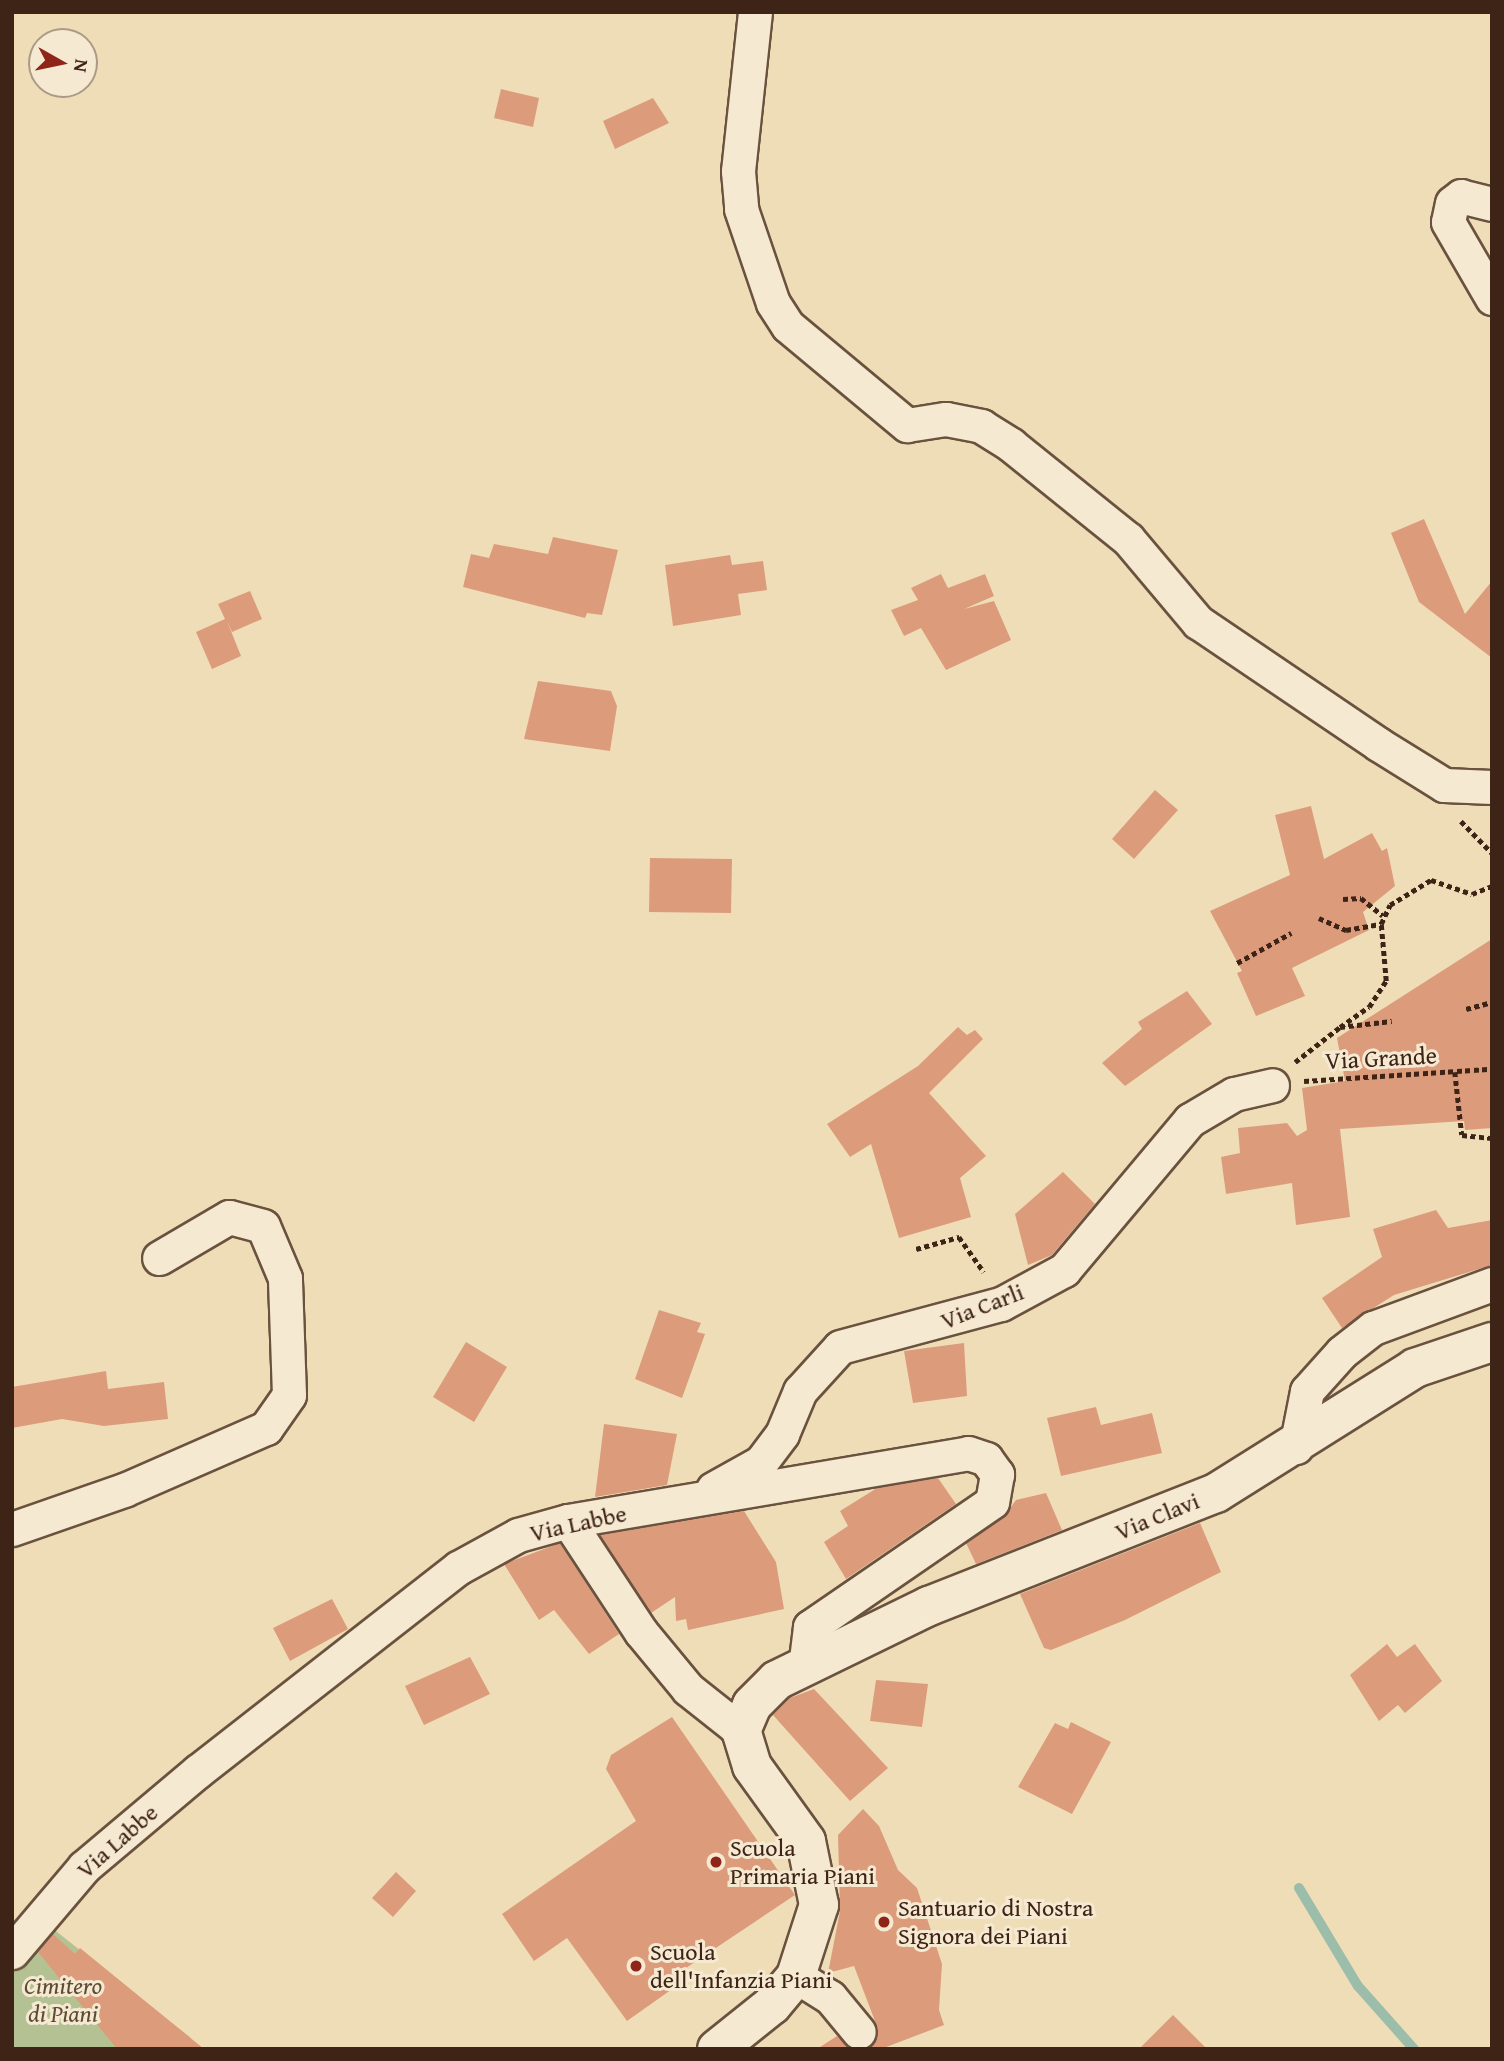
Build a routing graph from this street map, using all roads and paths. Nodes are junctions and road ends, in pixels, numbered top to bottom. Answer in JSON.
{"nodes":[{"id":1,"x":755,"y":12,"type":"edge"},
{"id":2,"x":1492,"y":204,"type":"edge"},
{"id":3,"x":1492,"y":298,"type":"edge"},
{"id":4,"x":1492,"y":787,"type":"edge"},
{"id":5,"x":1492,"y":886,"type":"edge"},
{"id":6,"x":1343,"y":899,"type":"dead end"},
{"id":7,"x":1383,"y":916,"type":"junction"},
{"id":8,"x":1320,"y":918,"type":"dead end"},
{"id":9,"x":1381,"y":924,"type":"junction"},
{"id":10,"x":1284,"y":931,"type":"dead end"},
{"id":11,"x":1291,"y":933,"type":"dead end"},
{"id":12,"x":1275,"y":940,"type":"junction"},
{"id":13,"x":1237,"y":963,"type":"dead end"},
{"id":14,"x":1492,"y":1002,"type":"edge"},
{"id":15,"x":1466,"y":1009,"type":"dead end"},
{"id":16,"x":1392,"y":1021,"type":"dead end"},
{"id":17,"x":1340,"y":1027,"type":"junction"},
{"id":18,"x":1492,"y":1069,"type":"edge"},
{"id":19,"x":1455,"y":1072,"type":"junction"},
{"id":20,"x":1272,"y":1084,"type":"junction"},
{"id":21,"x":1492,"y":1138,"type":"edge"},
{"id":22,"x":916,"y":1249,"type":"dead end"},
{"id":23,"x":159,"y":1258,"type":"dead end"},
{"id":24,"x":1492,"y":1284,"type":"edge"},
{"id":25,"x":1001,"y":1304,"type":"junction"},
{"id":26,"x":1492,"y":1342,"type":"edge"},
{"id":27,"x":1296,"y":1447,"type":"junction"},
{"id":28,"x":686,"y":1503,"type":"junction"},
{"id":29,"x":568,"y":1521,"type":"junction"},
{"id":30,"x":12,"y":1529,"type":"edge"},
{"id":31,"x":806,"y":1662,"type":"junction"},
{"id":32,"x":741,"y":1731,"type":"junction"},
{"id":33,"x":12,"y":1952,"type":"edge"},
{"id":34,"x":796,"y":1976,"type":"junction"},
{"id":35,"x":859,"y":2032,"type":"dead end"},
{"id":36,"x":717,"y":2049,"type":"edge"}],
"edges":[{"from":1,"to":4,"type":"street"},
{"from":2,"to":3,"type":"street"},
{"from":5,"to":7,"type":"path"},
{"from":6,"to":7,"type":"path"},
{"from":7,"to":9,"type":"path"},
{"from":8,"to":9,"type":"path"},
{"from":9,"to":17,"type":"path"},
{"from":10,"to":12,"type":"path"},
{"from":11,"to":12,"type":"path"},
{"from":12,"to":13,"type":"path"},
{"from":14,"to":15,"type":"path"},
{"from":16,"to":17,"type":"path"},
{"from":17,"to":20,"type":"path"},
{"from":18,"to":19,"type":"path","name":"Via Grande"},
{"from":19,"to":20,"type":"path","name":"Via Grande"},
{"from":19,"to":21,"type":"path"},
{"from":20,"to":25,"type":"street","name":"Via Carli"},
{"from":22,"to":25,"type":"path"},
{"from":23,"to":30,"type":"street"},
{"from":24,"to":27,"type":"street"},
{"from":25,"to":28,"type":"street","name":"Via Carli"},
{"from":26,"to":27,"type":"main road","name":"Via Clavi"},
{"from":27,"to":31,"type":"main road","name":"Via Clavi"},
{"from":28,"to":29,"type":"street","name":"Via Labbe"},
{"from":28,"to":31,"type":"street","name":"Via Labbe"},
{"from":29,"to":32,"type":"street"},
{"from":29,"to":33,"type":"street","name":"Via Labbe"},
{"from":31,"to":32,"type":"main road","name":"Via Clavi"},
{"from":32,"to":34,"type":"main road"},
{"from":34,"to":35,"type":"street"},
{"from":34,"to":36,"type":"main road"}]}
